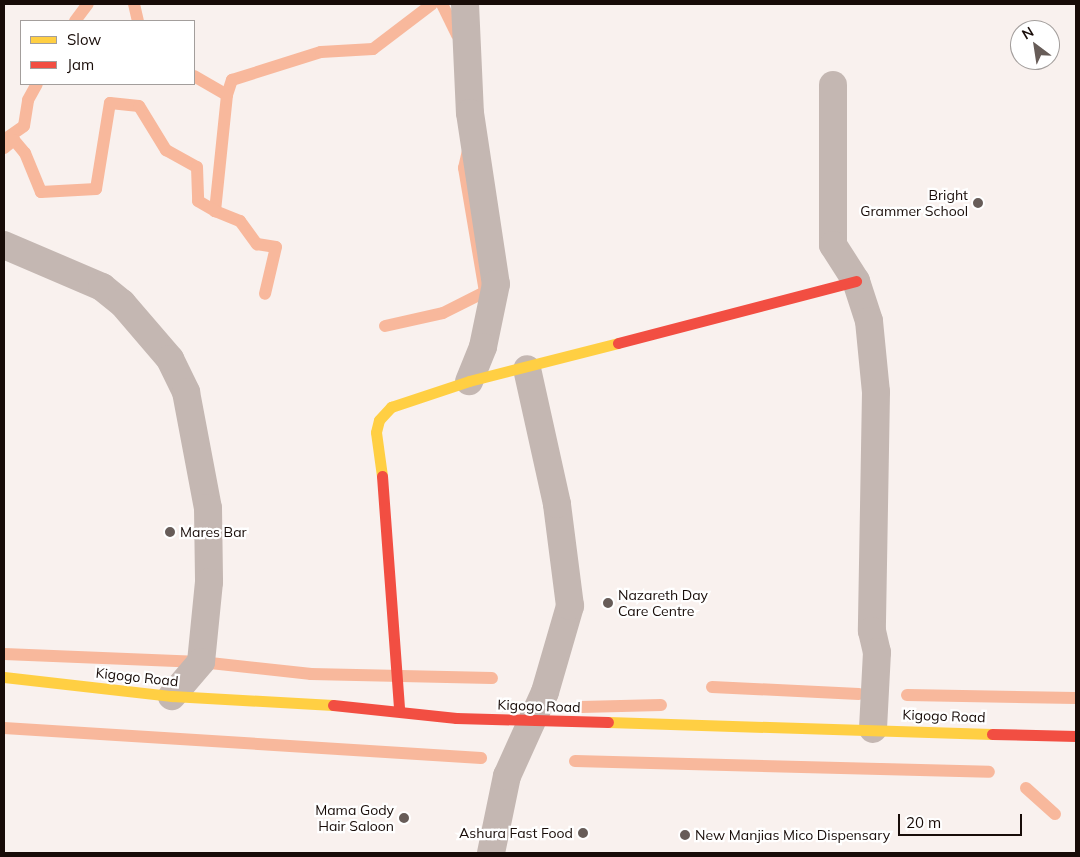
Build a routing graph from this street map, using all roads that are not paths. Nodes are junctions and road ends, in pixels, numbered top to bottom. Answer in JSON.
{"nodes":[{"id":1,"x":465,"y":4,"type":"edge"},
{"id":2,"x":833,"y":85,"type":"dead end"},
{"id":3,"x":4,"y":245,"type":"edge"},
{"id":4,"x":856,"y":281,"type":"junction"},
{"id":5,"x":527,"y":369,"type":"junction"},
{"id":6,"x":469,"y":381,"type":"junction"},
{"id":7,"x":4,"y":677,"type":"edge"},
{"id":8,"x":172,"y":696,"type":"junction"},
{"id":9,"x":399,"y":709,"type":"junction"},
{"id":10,"x":529,"y":720,"type":"junction"},
{"id":11,"x":873,"y":729,"type":"junction"},
{"id":12,"x":1076,"y":736,"type":"edge"},
{"id":13,"x":492,"y":853,"type":"edge"}],
"edges":[{"from":1,"to":6,"type":"street"},
{"from":2,"to":4,"type":"street"},
{"from":3,"to":8,"type":"street"},
{"from":4,"to":5,"type":"main road"},
{"from":4,"to":11,"type":"street"},
{"from":5,"to":6,"type":"main road"},
{"from":5,"to":10,"type":"street"},
{"from":6,"to":9,"type":"main road"},
{"from":7,"to":8,"type":"main road","name":"Kigogo Road"},
{"from":8,"to":9,"type":"main road","name":"Kigogo Road"},
{"from":9,"to":10,"type":"main road","name":"Kigogo Road"},
{"from":10,"to":11,"type":"main road","name":"Kigogo Road"},
{"from":10,"to":13,"type":"street"},
{"from":11,"to":12,"type":"main road","name":"Kigogo Road"}]}
